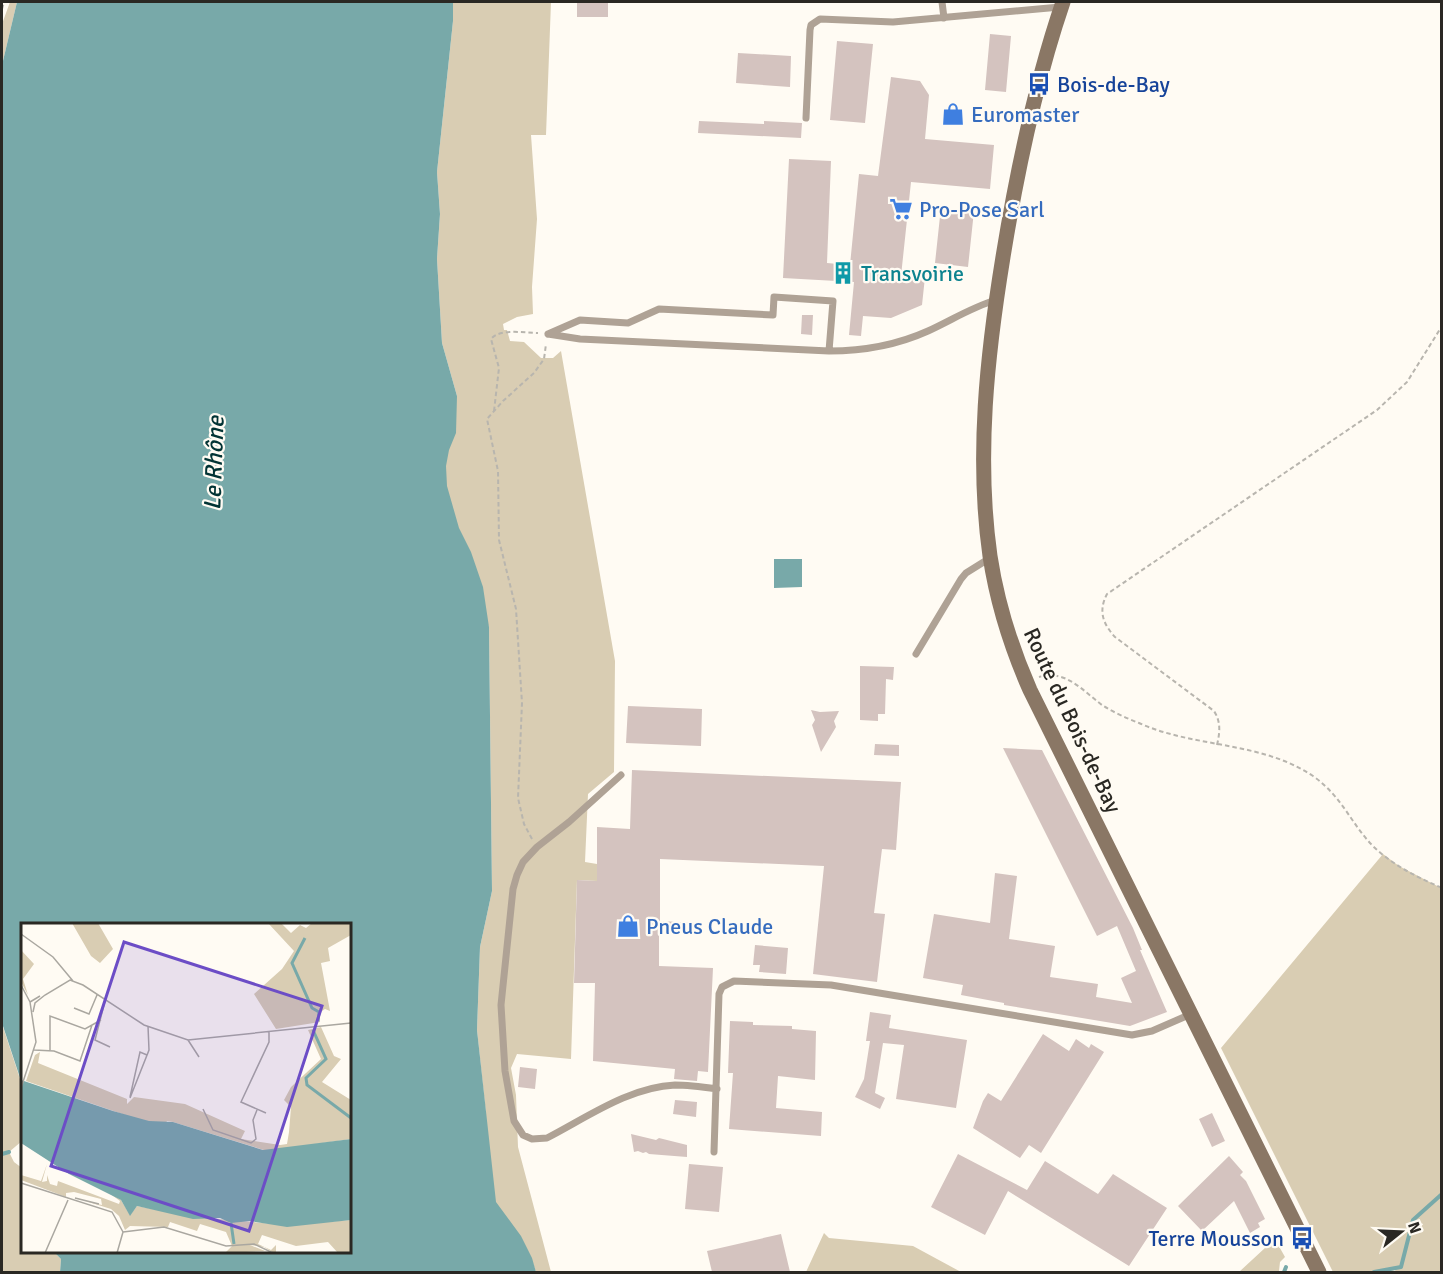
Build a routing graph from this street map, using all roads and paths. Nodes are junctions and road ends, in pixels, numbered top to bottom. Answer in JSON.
{"nodes":[{"id":1,"x":4,"y":2,"type":"edge"},
{"id":2,"x":942,"y":2,"type":"edge"},
{"id":3,"x":1062,"y":4,"type":"edge"},
{"id":4,"x":2,"y":9,"type":"edge"},
{"id":5,"x":944,"y":18,"type":"junction"},
{"id":6,"x":806,"y":118,"type":"dead end"},
{"id":7,"x":996,"y":300,"type":"junction"},
{"id":8,"x":1442,"y":326,"type":"edge"},
{"id":9,"x":548,"y":333,"type":"junction"},
{"id":10,"x":829,"y":351,"type":"junction"},
{"id":11,"x":494,"y":411,"type":"junction"},
{"id":12,"x":990,"y":558,"type":"junction"},
{"id":13,"x":916,"y":654,"type":"dead end"},
{"id":14,"x":1026,"y":682,"type":"junction"},
{"id":15,"x":1217,"y":745,"type":"junction"},
{"id":16,"x":621,"y":775,"type":"dead end"},
{"id":17,"x":537,"y":847,"type":"junction"},
{"id":18,"x":1442,"y":888,"type":"edge"},
{"id":19,"x":1191,"y":1014,"type":"junction"},
{"id":20,"x":717,"y":1089,"type":"junction"},
{"id":21,"x":714,"y":1152,"type":"dead end"},
{"id":22,"x":1319,"y":1272,"type":"edge"}],
"edges":[{"from":1,"to":4,"type":"path"},
{"from":2,"to":5,"type":"lane"},
{"from":3,"to":5,"type":"lane"},
{"from":3,"to":7,"type":"main road","name":"Route du Bois-de-Bay"},
{"from":5,"to":6,"type":"lane"},
{"from":7,"to":10,"type":"lane"},
{"from":7,"to":12,"type":"main road","name":"Route du Bois-de-Bay"},
{"from":8,"to":15,"type":"path"},
{"from":9,"to":10,"type":"lane"},
{"from":9,"to":10,"type":"lane"},
{"from":9,"to":11,"type":"path"},
{"from":9,"to":11,"type":"path"},
{"from":11,"to":17,"type":"path"},
{"from":12,"to":13,"type":"lane"},
{"from":12,"to":14,"type":"main road","name":"Route du Bois-de-Bay"},
{"from":14,"to":15,"type":"path"},
{"from":14,"to":19,"type":"main road","name":"Route du Bois-de-Bay"},
{"from":15,"to":18,"type":"path"},
{"from":16,"to":17,"type":"lane"},
{"from":17,"to":20,"type":"lane"},
{"from":19,"to":20,"type":"lane"},
{"from":19,"to":22,"type":"main road","name":"Route du Bois-de-Bay"},
{"from":20,"to":21,"type":"lane"}]}
